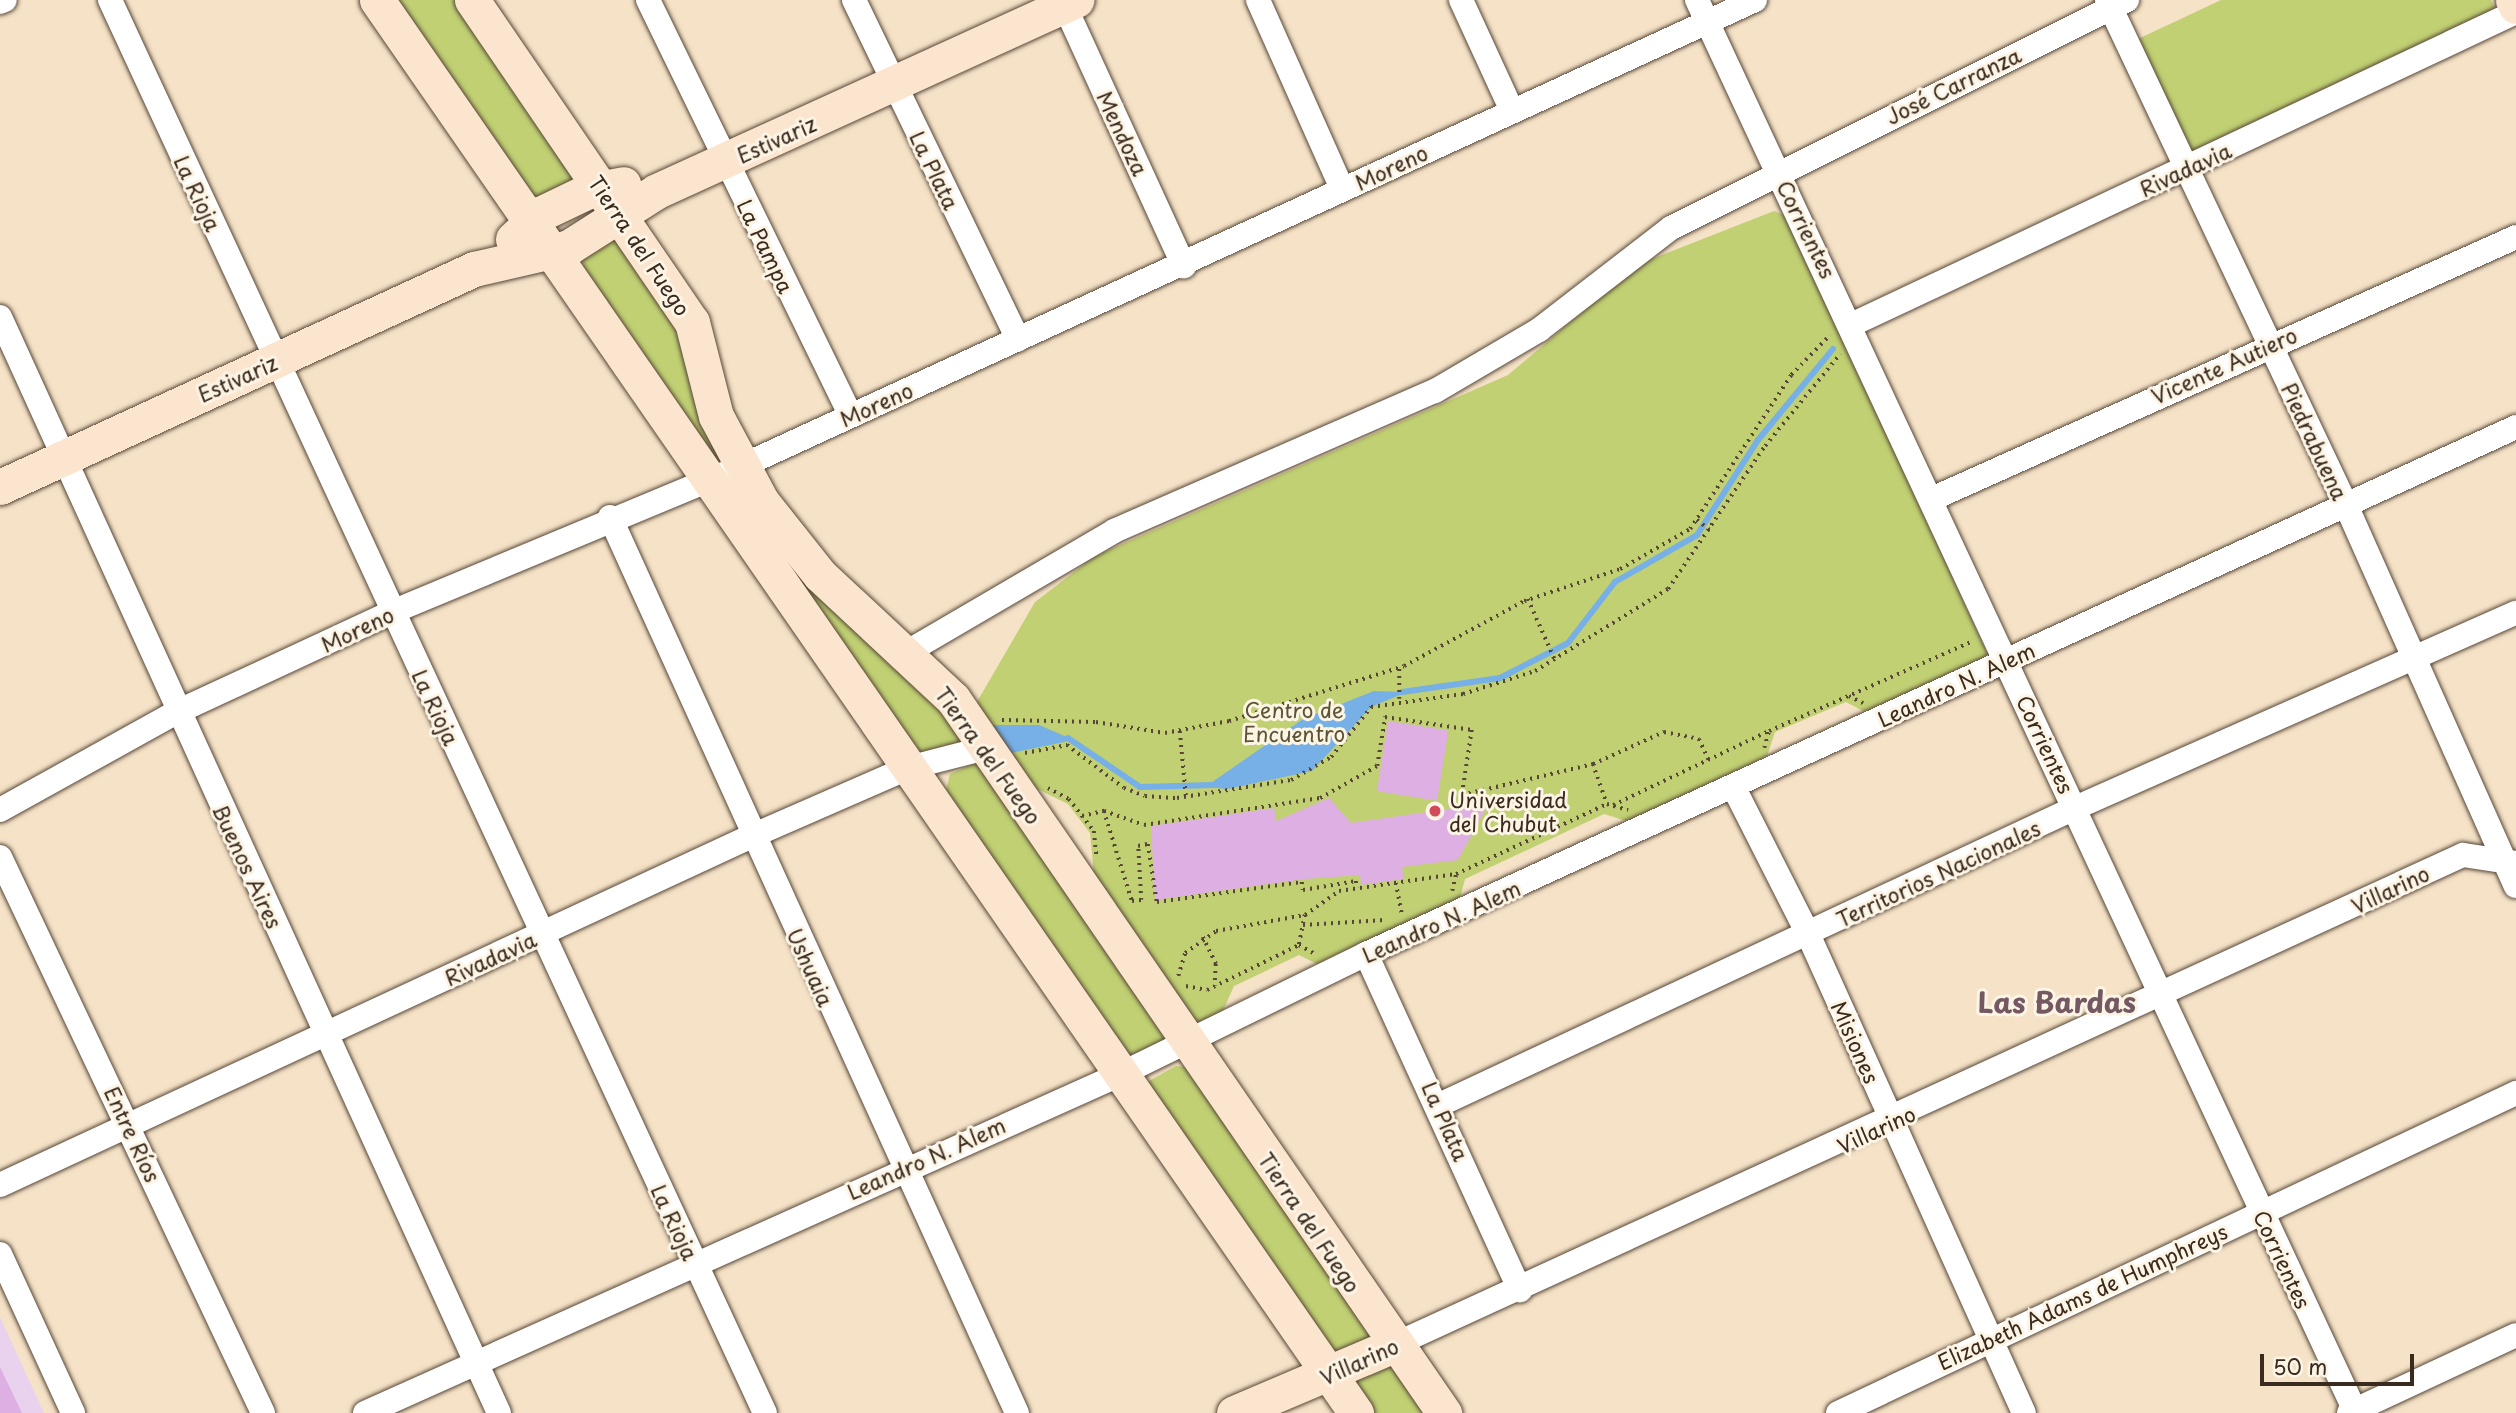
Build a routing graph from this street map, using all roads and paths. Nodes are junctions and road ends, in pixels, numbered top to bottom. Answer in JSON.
{"nodes":[{"id":1,"x":110,"y":0,"type":"edge"},
{"id":2,"x":377,"y":0,"type":"edge"},
{"id":3,"x":472,"y":0,"type":"edge"},
{"id":4,"x":649,"y":0,"type":"edge"},
{"id":5,"x":854,"y":0,"type":"edge"},
{"id":6,"x":1027,"y":0,"type":"edge"},
{"id":7,"x":1258,"y":0,"type":"edge"},
{"id":8,"x":1461,"y":0,"type":"edge"},
{"id":9,"x":1755,"y":0,"type":"edge"},
{"id":10,"x":2513,"y":0,"type":"edge"},
{"id":11,"x":1068,"y":2,"type":"edge"},
{"id":12,"x":2115,"y":3,"type":"edge"},
{"id":13,"x":2516,"y":6,"type":"edge"},
{"id":14,"x":1702,"y":11,"type":"edge"},
{"id":15,"x":2516,"y":12,"type":"edge"},
{"id":16,"x":890,"y":75,"type":"junction"},
{"id":17,"x":1512,"y":111,"type":"junction"},
{"id":18,"x":720,"y":152,"type":"junction"},
{"id":19,"x":2187,"y":168,"type":"junction"},
{"id":20,"x":1779,"y":171,"type":"junction"},
{"id":21,"x":601,"y":187,"type":"junction"},
{"id":22,"x":1342,"y":189,"type":"junction"},
{"id":23,"x":622,"y":217,"type":"junction"},
{"id":24,"x":529,"y":221,"type":"junction"},
{"id":25,"x":2516,"y":237,"type":"edge"},
{"id":26,"x":551,"y":252,"type":"junction"},
{"id":27,"x":1184,"y":266,"type":"junction"},
{"id":28,"x":474,"y":269,"type":"junction"},
{"id":29,"x":0,"y":317,"type":"edge"},
{"id":30,"x":1857,"y":334,"type":"junction"},
{"id":31,"x":1018,"y":340,"type":"junction"},
{"id":32,"x":2269,"y":344,"type":"junction"},
{"id":33,"x":275,"y":361,"type":"junction"},
{"id":34,"x":850,"y":415,"type":"junction"},
{"id":35,"x":2516,"y":427,"type":"edge"},
{"id":36,"x":65,"y":453,"type":"junction"},
{"id":37,"x":742,"y":466,"type":"junction"},
{"id":38,"x":705,"y":477,"type":"junction"},
{"id":39,"x":0,"y":486,"type":"edge"},
{"id":40,"x":1934,"y":498,"type":"junction"},
{"id":41,"x":2346,"y":505,"type":"junction"},
{"id":42,"x":610,"y":517,"type":"junction"},
{"id":43,"x":1697,"y":520,"type":"junction"},
{"id":44,"x":1711,"y":531,"type":"junction"},
{"id":45,"x":1528,"y":599,"type":"junction"},
{"id":46,"x":392,"y":612,"type":"junction"},
{"id":47,"x":2516,"y":613,"type":"edge"},
{"id":48,"x":1994,"y":632,"type":"junction"},
{"id":49,"x":909,"y":651,"type":"junction"},
{"id":50,"x":2412,"y":658,"type":"junction"},
{"id":51,"x":1554,"y":659,"type":"junction"},
{"id":52,"x":2006,"y":660,"type":"junction"},
{"id":53,"x":1399,"y":667,"type":"junction"},
{"id":54,"x":1399,"y":699,"type":"junction"},
{"id":55,"x":177,"y":712,"type":"junction"},
{"id":56,"x":1180,"y":731,"type":"junction"},
{"id":57,"x":1769,"y":731,"type":"junction"},
{"id":58,"x":983,"y":744,"type":"junction"},
{"id":59,"x":1763,"y":755,"type":"dead end"},
{"id":60,"x":1709,"y":760,"type":"junction"},
{"id":61,"x":1593,"y":764,"type":"junction"},
{"id":62,"x":908,"y":768,"type":"junction"},
{"id":63,"x":1040,"y":784,"type":"dead end"},
{"id":64,"x":1734,"y":788,"type":"junction"},
{"id":65,"x":1186,"y":796,"type":"junction"},
{"id":66,"x":1610,"y":804,"type":"junction"},
{"id":67,"x":2075,"y":808,"type":"junction"},
{"id":68,"x":0,"y":810,"type":"edge"},
{"id":69,"x":1104,"y":811,"type":"junction"},
{"id":70,"x":1637,"y":813,"type":"dead end"},
{"id":71,"x":1082,"y":816,"type":"junction"},
{"id":72,"x":752,"y":836,"type":"junction"},
{"id":73,"x":0,"y":857,"type":"edge"},
{"id":74,"x":2509,"y":861,"type":"edge"},
{"id":75,"x":1098,"y":871,"type":"dead end"},
{"id":76,"x":1456,"y":874,"type":"junction"},
{"id":77,"x":1396,"y":883,"type":"junction"},
{"id":78,"x":2516,"y":886,"type":"edge"},
{"id":79,"x":1357,"y":888,"type":"junction"},
{"id":80,"x":1451,"y":896,"type":"dead end"},
{"id":81,"x":1415,"y":913,"type":"dead end"},
{"id":82,"x":1305,"y":915,"type":"junction"},
{"id":83,"x":1403,"y":919,"type":"junction"},
{"id":84,"x":1303,"y":925,"type":"junction"},
{"id":85,"x":1380,"y":930,"type":"dead end"},
{"id":86,"x":540,"y":934,"type":"junction"},
{"id":87,"x":1808,"y":934,"type":"junction"},
{"id":88,"x":1203,"y":937,"type":"junction"},
{"id":89,"x":1299,"y":945,"type":"junction"},
{"id":90,"x":1366,"y":954,"type":"junction"},
{"id":91,"x":1322,"y":957,"type":"dead end"},
{"id":92,"x":1215,"y":986,"type":"junction"},
{"id":93,"x":2161,"y":995,"type":"junction"},
{"id":94,"x":325,"y":1034,"type":"junction"},
{"id":95,"x":1189,"y":1042,"type":"junction"},
{"id":96,"x":1119,"y":1075,"type":"junction"},
{"id":97,"x":2516,"y":1093,"type":"edge"},
{"id":98,"x":1439,"y":1105,"type":"junction"},
{"id":99,"x":1892,"y":1122,"type":"junction"},
{"id":100,"x":129,"y":1125,"type":"junction"},
{"id":101,"x":902,"y":1167,"type":"junction"},
{"id":102,"x":0,"y":1185,"type":"edge"},
{"id":103,"x":2261,"y":1211,"type":"junction"},
{"id":104,"x":0,"y":1254,"type":"edge"},
{"id":105,"x":694,"y":1263,"type":"junction"},
{"id":106,"x":1520,"y":1290,"type":"junction"},
{"id":107,"x":2516,"y":1335,"type":"edge"},
{"id":108,"x":1989,"y":1339,"type":"junction"},
{"id":109,"x":1394,"y":1345,"type":"junction"},
{"id":110,"x":476,"y":1362,"type":"junction"},
{"id":111,"x":1329,"y":1374,"type":"junction"},
{"id":112,"x":2353,"y":1412,"type":"edge"},
{"id":113,"x":73,"y":1413,"type":"edge"},
{"id":114,"x":263,"y":1413,"type":"edge"},
{"id":115,"x":365,"y":1413,"type":"edge"},
{"id":116,"x":499,"y":1413,"type":"edge"},
{"id":117,"x":765,"y":1413,"type":"edge"},
{"id":118,"x":1017,"y":1413,"type":"edge"},
{"id":119,"x":1234,"y":1413,"type":"edge"},
{"id":120,"x":1356,"y":1413,"type":"edge"},
{"id":121,"x":1444,"y":1413,"type":"edge"},
{"id":122,"x":1838,"y":1413,"type":"edge"},
{"id":123,"x":2024,"y":1413,"type":"edge"}],
"edges":[{"from":1,"to":33,"type":"street","name":"La Rioja"},
{"from":2,"to":24,"type":"street"},
{"from":3,"to":21,"type":"street","name":"Tierra del Fuego"},
{"from":4,"to":18,"type":"street","name":"La Pampa"},
{"from":5,"to":16,"type":"street","name":"La Plata"},
{"from":6,"to":16,"type":"street","name":"Estivariz"},
{"from":7,"to":22,"type":"street"},
{"from":8,"to":17,"type":"street"},
{"from":9,"to":14,"type":"street","name":"Moreno"},
{"from":10,"to":13,"type":"street"},
{"from":11,"to":16,"type":"street","name":"Estivariz"},
{"from":11,"to":27,"type":"street","name":"Mendoza"},
{"from":12,"to":19,"type":"street","name":"Piedrabuena"},
{"from":12,"to":20,"type":"street","name":"José Carranza"},
{"from":14,"to":17,"type":"street","name":"Moreno"},
{"from":14,"to":20,"type":"street","name":"Corrientes"},
{"from":15,"to":19,"type":"street","name":"Rivadavia"},
{"from":16,"to":18,"type":"street","name":"Estivariz"},
{"from":16,"to":31,"type":"street","name":"La Plata"},
{"from":17,"to":22,"type":"street","name":"Moreno"},
{"from":18,"to":21,"type":"street","name":"Estivariz"},
{"from":18,"to":23,"type":"street","name":"Estivariz"},
{"from":18,"to":34,"type":"street","name":"La Pampa"},
{"from":19,"to":30,"type":"street","name":"Rivadavia"},
{"from":19,"to":32,"type":"street","name":"Piedrabuena"},
{"from":20,"to":30,"type":"street","name":"Corrientes"},
{"from":20,"to":49,"type":"street","name":"José Carranza"},
{"from":21,"to":23,"type":"street","name":"Tierra del Fuego"},
{"from":21,"to":24,"type":"street","name":"Estivariz"},
{"from":22,"to":27,"type":"street","name":"Moreno"},
{"from":23,"to":26,"type":"street","name":"Estivariz"},
{"from":23,"to":37,"type":"street","name":"Tierra del Fuego"},
{"from":24,"to":26,"type":"street"},
{"from":24,"to":28,"type":"street","name":"Estivariz"},
{"from":25,"to":32,"type":"street","name":"Vicente Autiero"},
{"from":26,"to":28,"type":"street","name":"Estivariz"},
{"from":26,"to":38,"type":"street"},
{"from":27,"to":31,"type":"street","name":"Moreno"},
{"from":28,"to":33,"type":"street","name":"Estivariz"},
{"from":29,"to":36,"type":"street","name":"Buenos Aires"},
{"from":30,"to":40,"type":"street","name":"Corrientes"},
{"from":30,"to":43,"type":"path"},
{"from":30,"to":44,"type":"path"},
{"from":31,"to":34,"type":"street","name":"Moreno"},
{"from":32,"to":40,"type":"street","name":"Vicente Autiero"},
{"from":32,"to":41,"type":"street","name":"Piedrabuena"},
{"from":33,"to":36,"type":"street","name":"Estivariz"},
{"from":33,"to":46,"type":"street","name":"La Rioja"},
{"from":34,"to":37,"type":"street","name":"Moreno"},
{"from":35,"to":41,"type":"street","name":"Leandro N. Alem"},
{"from":36,"to":39,"type":"street","name":"Estivariz"},
{"from":36,"to":55,"type":"street","name":"Buenos Aires"},
{"from":37,"to":38,"type":"street","name":"Moreno"},
{"from":37,"to":49,"type":"street","name":"Tierra del Fuego"},
{"from":38,"to":42,"type":"street","name":"Moreno"},
{"from":38,"to":62,"type":"street"},
{"from":40,"to":48,"type":"street","name":"Corrientes"},
{"from":41,"to":50,"type":"street","name":"Piedrabuena"},
{"from":41,"to":52,"type":"street","name":"Leandro N. Alem"},
{"from":42,"to":46,"type":"street","name":"Moreno"},
{"from":42,"to":72,"type":"street","name":"Ushuaia"},
{"from":43,"to":44,"type":"path"},
{"from":43,"to":45,"type":"path"},
{"from":44,"to":51,"type":"path"},
{"from":45,"to":51,"type":"path"},
{"from":45,"to":53,"type":"path"},
{"from":46,"to":55,"type":"street","name":"Moreno"},
{"from":46,"to":86,"type":"street","name":"La Rioja"},
{"from":47,"to":50,"type":"street","name":"Territorios Nacionales"},
{"from":48,"to":52,"type":"street","name":"Corrientes"},
{"from":48,"to":57,"type":"path"},
{"from":49,"to":58,"type":"street","name":"Tierra del Fuego"},
{"from":50,"to":67,"type":"street","name":"Territorios Nacionales"},
{"from":50,"to":74,"type":"street","name":"Piedrabuena"},
{"from":51,"to":54,"type":"path"},
{"from":52,"to":64,"type":"street","name":"Leandro N. Alem"},
{"from":52,"to":67,"type":"street","name":"Corrientes"},
{"from":53,"to":54,"type":"path"},
{"from":53,"to":56,"type":"path"},
{"from":54,"to":65,"type":"path"},
{"from":55,"to":68,"type":"street","name":"Moreno"},
{"from":55,"to":94,"type":"street","name":"Buenos Aires"},
{"from":56,"to":58,"type":"path"},
{"from":56,"to":65,"type":"path"},
{"from":57,"to":59,"type":"path"},
{"from":57,"to":60,"type":"path"},
{"from":58,"to":62,"type":"street","name":"Rivadavia"},
{"from":58,"to":65,"type":"path"},
{"from":58,"to":95,"type":"street","name":"Tierra del Fuego"},
{"from":60,"to":61,"type":"path"},
{"from":60,"to":66,"type":"path"},
{"from":61,"to":66,"type":"path"},
{"from":61,"to":69,"type":"path"},
{"from":62,"to":72,"type":"street","name":"Rivadavia"},
{"from":62,"to":96,"type":"street"},
{"from":63,"to":71,"type":"path"},
{"from":64,"to":87,"type":"street","name":"Misiones"},
{"from":64,"to":90,"type":"street","name":"Leandro N. Alem"},
{"from":66,"to":70,"type":"path"},
{"from":66,"to":76,"type":"path"},
{"from":67,"to":87,"type":"street","name":"Territorios Nacionales"},
{"from":67,"to":93,"type":"street","name":"Corrientes"},
{"from":69,"to":71,"type":"path"},
{"from":69,"to":79,"type":"path"},
{"from":71,"to":75,"type":"path"},
{"from":72,"to":86,"type":"street","name":"Rivadavia"},
{"from":72,"to":101,"type":"street","name":"Ushuaia"},
{"from":73,"to":100,"type":"street","name":"Entre Ríos"},
{"from":74,"to":78,"type":"street","name":"Piedrabuena"},
{"from":74,"to":93,"type":"street","name":"Villarino"},
{"from":76,"to":77,"type":"path"},
{"from":76,"to":80,"type":"path"},
{"from":77,"to":79,"type":"path"},
{"from":77,"to":83,"type":"path"},
{"from":79,"to":82,"type":"path"},
{"from":81,"to":83,"type":"path"},
{"from":82,"to":84,"type":"path"},
{"from":82,"to":88,"type":"path"},
{"from":83,"to":84,"type":"path"},
{"from":83,"to":85,"type":"path"},
{"from":84,"to":89,"type":"path"},
{"from":86,"to":94,"type":"street","name":"Rivadavia"},
{"from":86,"to":105,"type":"street","name":"La Rioja"},
{"from":87,"to":98,"type":"street","name":"Territorios Nacionales"},
{"from":87,"to":99,"type":"street","name":"Misiones"},
{"from":88,"to":92,"type":"path"},
{"from":88,"to":92,"type":"path"},
{"from":89,"to":91,"type":"path"},
{"from":89,"to":92,"type":"path"},
{"from":90,"to":95,"type":"street","name":"Leandro N. Alem"},
{"from":90,"to":98,"type":"street","name":"La Plata"},
{"from":93,"to":99,"type":"street","name":"Villarino"},
{"from":93,"to":103,"type":"street","name":"Corrientes"},
{"from":94,"to":100,"type":"street","name":"Rivadavia"},
{"from":94,"to":110,"type":"street","name":"Buenos Aires"},
{"from":95,"to":96,"type":"street","name":"Leandro N. Alem"},
{"from":95,"to":109,"type":"street","name":"Tierra del Fuego"},
{"from":96,"to":101,"type":"street","name":"Leandro N. Alem"},
{"from":96,"to":111,"type":"street"},
{"from":97,"to":103,"type":"street","name":"Elizabeth Adams de Humphreys"},
{"from":98,"to":106,"type":"street","name":"La Plata"},
{"from":99,"to":106,"type":"street","name":"Villarino"},
{"from":99,"to":108,"type":"street","name":"Misiones"},
{"from":100,"to":102,"type":"street","name":"Rivadavia"},
{"from":100,"to":114,"type":"street","name":"Entre Ríos"},
{"from":101,"to":105,"type":"street","name":"Leandro N. Alem"},
{"from":101,"to":118,"type":"street","name":"Ushuaia"},
{"from":103,"to":108,"type":"street","name":"Elizabeth Adams de Humphreys"},
{"from":103,"to":112,"type":"street","name":"Corrientes"},
{"from":104,"to":113,"type":"street"},
{"from":105,"to":110,"type":"street","name":"Leandro N. Alem"},
{"from":105,"to":117,"type":"street","name":"La Rioja"},
{"from":106,"to":109,"type":"street","name":"Villarino"},
{"from":107,"to":112,"type":"street"},
{"from":108,"to":122,"type":"street","name":"Elizabeth Adams de Humphreys"},
{"from":108,"to":123,"type":"street","name":"Misiones"},
{"from":109,"to":111,"type":"street","name":"Villarino"},
{"from":109,"to":121,"type":"street","name":"Tierra del Fuego"},
{"from":110,"to":115,"type":"street","name":"Leandro N. Alem"},
{"from":110,"to":116,"type":"street","name":"Buenos Aires"},
{"from":111,"to":119,"type":"street","name":"Villarino"},
{"from":111,"to":120,"type":"street"}]}
